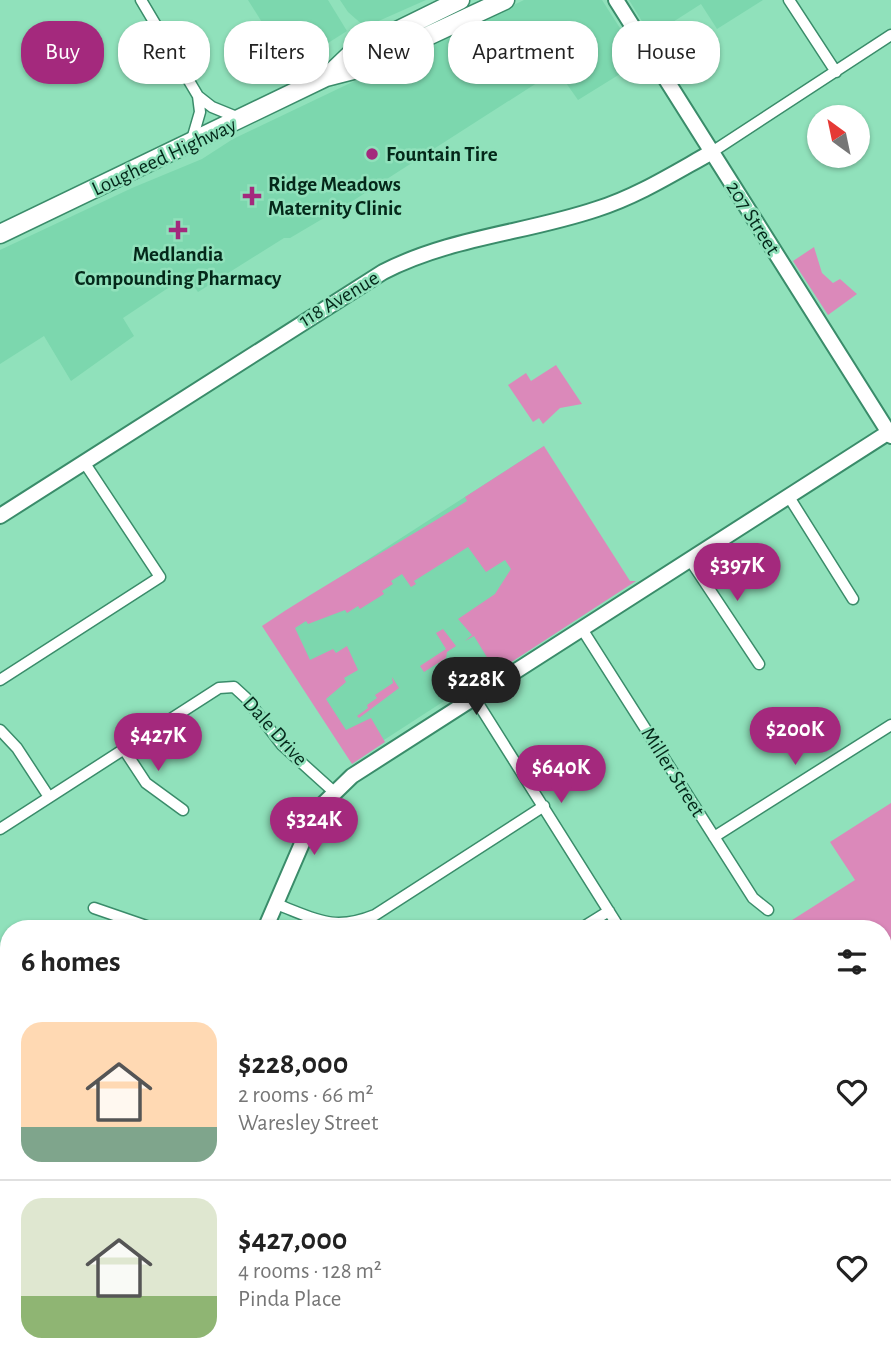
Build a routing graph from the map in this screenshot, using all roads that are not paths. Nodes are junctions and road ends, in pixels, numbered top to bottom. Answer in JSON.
{"nodes":[{"id":1,"x":141,"y":0,"type":"edge"},
{"id":2,"x":460,"y":0,"type":"edge"},
{"id":3,"x":505,"y":0,"type":"edge"},
{"id":4,"x":616,"y":0,"type":"edge"},
{"id":5,"x":789,"y":0,"type":"edge"},
{"id":6,"x":891,"y":35,"type":"edge"},
{"id":7,"x":836,"y":72,"type":"junction"},
{"id":8,"x":329,"y":74,"type":"edge"},
{"id":9,"x":329,"y":76,"type":"edge"},
{"id":10,"x":312,"y":84,"type":"edge"},
{"id":11,"x":198,"y":96,"type":"junction"},
{"id":12,"x":243,"y":119,"type":"junction"},
{"id":13,"x":191,"y":144,"type":"junction"},
{"id":14,"x":712,"y":152,"type":"junction"},
{"id":15,"x":0,"y":234,"type":"edge"},
{"id":16,"x":890,"y":434,"type":"edge"},
{"id":17,"x":84,"y":462,"type":"junction"},
{"id":18,"x":789,"y":497,"type":"junction"},
{"id":19,"x":0,"y":516,"type":"edge"},
{"id":20,"x":690,"y":560,"type":"junction"},
{"id":21,"x":853,"y":599,"type":"dead end"},
{"id":22,"x":582,"y":629,"type":"junction"},
{"id":23,"x":759,"y":664,"type":"dead end"},
{"id":24,"x":0,"y":680,"type":"edge"},
{"id":25,"x":474,"y":697,"type":"junction"},
{"id":26,"x":891,"y":725,"type":"edge"},
{"id":27,"x":0,"y":730,"type":"edge"},
{"id":28,"x":123,"y":748,"type":"junction"},
{"id":29,"x":333,"y":791,"type":"junction"},
{"id":30,"x":49,"y":797,"type":"junction"},
{"id":31,"x":544,"y":806,"type":"junction"},
{"id":32,"x":183,"y":810,"type":"dead end"},
{"id":33,"x":0,"y":829,"type":"edge"},
{"id":34,"x":714,"y":837,"type":"junction"},
{"id":35,"x":276,"y":904,"type":"junction"},
{"id":36,"x":94,"y":908,"type":"dead end"},
{"id":37,"x":768,"y":910,"type":"dead end"},
{"id":38,"x":608,"y":911,"type":"junction"},
{"id":39,"x":129,"y":920,"type":"edge"},
{"id":40,"x":269,"y":920,"type":"edge"},
{"id":41,"x":319,"y":920,"type":"edge"},
{"id":42,"x":363,"y":920,"type":"edge"},
{"id":43,"x":594,"y":920,"type":"edge"},
{"id":44,"x":614,"y":920,"type":"edge"}],
"edges":[{"from":1,"to":11,"type":"street"},
{"from":2,"to":8,"type":"highway","name":"Lougheed Highway"},
{"from":3,"to":9,"type":"highway","name":"Lougheed Highway"},
{"from":4,"to":14,"type":"street","name":"207 Street"},
{"from":5,"to":7,"type":"street"},
{"from":6,"to":7,"type":"street"},
{"from":7,"to":14,"type":"street"},
{"from":10,"to":12,"type":"highway","name":"Lougheed Highway"},
{"from":11,"to":12,"type":"street"},
{"from":11,"to":13,"type":"street"},
{"from":12,"to":13,"type":"highway","name":"Lougheed Highway"},
{"from":13,"to":15,"type":"highway","name":"Lougheed Highway"},
{"from":14,"to":16,"type":"street","name":"207 Street"},
{"from":14,"to":17,"type":"street","name":"118 Avenue"},
{"from":16,"to":18,"type":"street"},
{"from":17,"to":19,"type":"street","name":"118 Avenue"},
{"from":17,"to":24,"type":"street"},
{"from":18,"to":20,"type":"street"},
{"from":18,"to":21,"type":"street"},
{"from":20,"to":22,"type":"street"},
{"from":20,"to":23,"type":"street"},
{"from":22,"to":25,"type":"street"},
{"from":22,"to":34,"type":"street","name":"Miller Street"},
{"from":25,"to":29,"type":"street"},
{"from":25,"to":31,"type":"street"},
{"from":26,"to":34,"type":"street"},
{"from":27,"to":30,"type":"street"},
{"from":28,"to":29,"type":"street","name":"Dale Drive"},
{"from":28,"to":30,"type":"street","name":"Dale Drive"},
{"from":28,"to":32,"type":"street"},
{"from":29,"to":35,"type":"street"},
{"from":30,"to":33,"type":"street","name":"Dale Drive"},
{"from":31,"to":38,"type":"street"},
{"from":31,"to":42,"type":"street"},
{"from":34,"to":37,"type":"street","name":"Miller Street"},
{"from":35,"to":40,"type":"street"},
{"from":35,"to":41,"type":"street"},
{"from":36,"to":39,"type":"street"},
{"from":38,"to":43,"type":"street"},
{"from":38,"to":44,"type":"street"}]}
